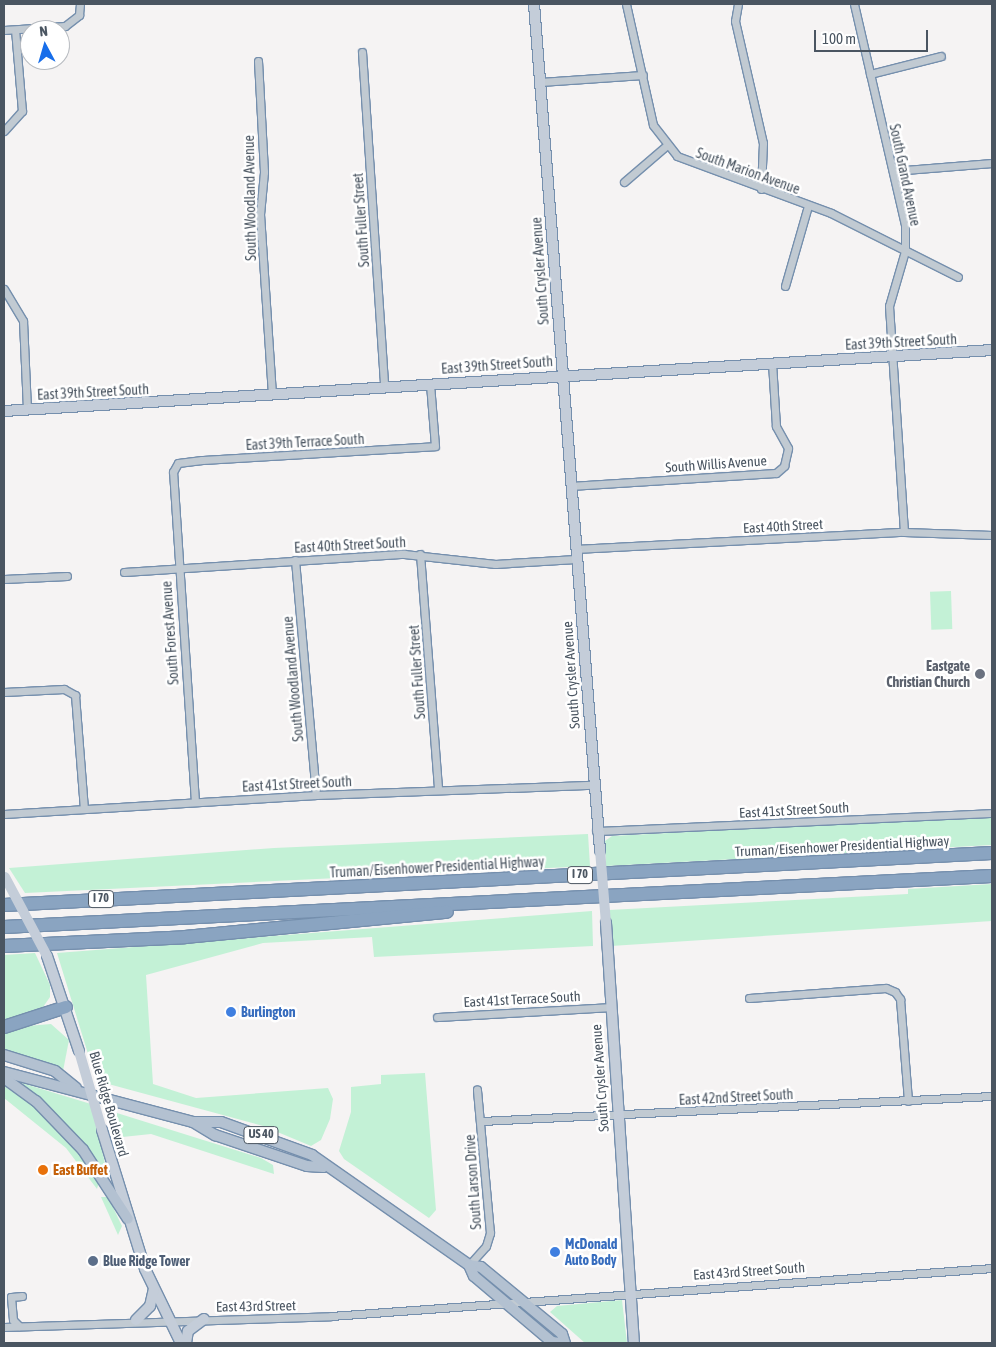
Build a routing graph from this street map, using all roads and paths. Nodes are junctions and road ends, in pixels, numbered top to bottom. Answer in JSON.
{"nodes":[{"id":1,"x":80,"y":4,"type":"edge"},
{"id":2,"x":534,"y":4,"type":"edge"},
{"id":3,"x":626,"y":4,"type":"edge"},
{"id":4,"x":738,"y":4,"type":"edge"},
{"id":5,"x":854,"y":4,"type":"edge"},
{"id":6,"x":4,"y":30,"type":"edge"},
{"id":7,"x":15,"y":30,"type":"junction"},
{"id":8,"x":362,"y":52,"type":"dead end"},
{"id":9,"x":942,"y":56,"type":"dead end"},
{"id":10,"x":258,"y":61,"type":"dead end"},
{"id":11,"x":870,"y":74,"type":"junction"},
{"id":12,"x":643,"y":75,"type":"junction"},
{"id":13,"x":540,"y":82,"type":"junction"},
{"id":14,"x":4,"y":131,"type":"edge"},
{"id":15,"x":666,"y":146,"type":"junction"},
{"id":16,"x":992,"y":163,"type":"edge"},
{"id":17,"x":893,"y":171,"type":"junction"},
{"id":18,"x":624,"y":182,"type":"dead end"},
{"id":19,"x":761,"y":189,"type":"junction"},
{"id":20,"x":808,"y":206,"type":"junction"},
{"id":21,"x":905,"y":251,"type":"junction"},
{"id":22,"x":958,"y":277,"type":"dead end"},
{"id":23,"x":784,"y":286,"type":"dead end"},
{"id":24,"x":4,"y":289,"type":"edge"},
{"id":25,"x":992,"y":350,"type":"edge"},
{"id":26,"x":892,"y":356,"type":"junction"},
{"id":27,"x":772,"y":363,"type":"junction"},
{"id":28,"x":562,"y":374,"type":"junction"},
{"id":29,"x":430,"y":384,"type":"junction"},
{"id":30,"x":384,"y":387,"type":"junction"},
{"id":31,"x":272,"y":395,"type":"junction"},
{"id":32,"x":27,"y":409,"type":"junction"},
{"id":33,"x":4,"y":410,"type":"edge"},
{"id":34,"x":178,"y":463,"type":"joint"},
{"id":35,"x":570,"y":486,"type":"junction"},
{"id":36,"x":904,"y":532,"type":"junction"},
{"id":37,"x":992,"y":535,"type":"edge"},
{"id":38,"x":420,"y":554,"type":"junction"},
{"id":39,"x":576,"y":554,"type":"junction"},
{"id":40,"x":295,"y":560,"type":"junction"},
{"id":41,"x":178,"y":569,"type":"junction"},
{"id":42,"x":124,"y":572,"type":"dead end"},
{"id":43,"x":67,"y":576,"type":"dead end"},
{"id":44,"x":4,"y":579,"type":"edge"},
{"id":45,"x":4,"y":692,"type":"edge"},
{"id":46,"x":592,"y":785,"type":"junction"},
{"id":47,"x":438,"y":789,"type":"junction"},
{"id":48,"x":316,"y":795,"type":"junction"},
{"id":49,"x":195,"y":802,"type":"junction"},
{"id":50,"x":84,"y":809,"type":"junction"},
{"id":51,"x":992,"y":813,"type":"edge"},
{"id":52,"x":4,"y":814,"type":"edge"},
{"id":53,"x":596,"y":832,"type":"junction"},
{"id":54,"x":992,"y":854,"type":"edge"},
{"id":55,"x":992,"y":876,"type":"edge"},
{"id":56,"x":4,"y":877,"type":"edge"},
{"id":57,"x":566,"y":898,"type":"junction"},
{"id":58,"x":4,"y":900,"type":"edge"},
{"id":59,"x":35,"y":903,"type":"junction"},
{"id":60,"x":4,"y":905,"type":"edge"},
{"id":61,"x":4,"y":927,"type":"edge"},
{"id":62,"x":4,"y":946,"type":"edge"},
{"id":63,"x":22,"y":947,"type":"junction"},
{"id":64,"x":4,"y":950,"type":"edge"},
{"id":65,"x":749,"y":998,"type":"dead end"},
{"id":66,"x":66,"y":1007,"type":"junction"},
{"id":67,"x":609,"y":1007,"type":"junction"},
{"id":68,"x":437,"y":1017,"type":"dead end"},
{"id":69,"x":4,"y":1027,"type":"edge"},
{"id":70,"x":4,"y":1055,"type":"edge"},
{"id":71,"x":4,"y":1072,"type":"edge"},
{"id":72,"x":4,"y":1078,"type":"edge"},
{"id":73,"x":77,"y":1088,"type":"junction"},
{"id":74,"x":477,"y":1090,"type":"dead end"},
{"id":75,"x":992,"y":1096,"type":"edge"},
{"id":76,"x":908,"y":1101,"type":"junction"},
{"id":77,"x":616,"y":1116,"type":"junction"},
{"id":78,"x":481,"y":1121,"type":"junction"},
{"id":79,"x":128,"y":1219,"type":"junction"},
{"id":80,"x":468,"y":1264,"type":"junction"},
{"id":81,"x":992,"y":1268,"type":"edge"},
{"id":82,"x":154,"y":1290,"type":"junction"},
{"id":83,"x":629,"y":1291,"type":"junction"},
{"id":84,"x":22,"y":1296,"type":"dead end"},
{"id":85,"x":524,"y":1303,"type":"junction"},
{"id":86,"x":508,"y":1305,"type":"junction"},
{"id":87,"x":204,"y":1319,"type":"junction"},
{"id":88,"x":136,"y":1320,"type":"junction"},
{"id":89,"x":167,"y":1320,"type":"junction"},
{"id":90,"x":19,"y":1326,"type":"junction"},
{"id":91,"x":4,"y":1327,"type":"edge"},
{"id":92,"x":181,"y":1343,"type":"edge"},
{"id":93,"x":186,"y":1343,"type":"edge"},
{"id":94,"x":560,"y":1343,"type":"edge"},
{"id":95,"x":565,"y":1343,"type":"edge"},
{"id":96,"x":634,"y":1343,"type":"edge"}],
"edges":[{"from":1,"to":7,"type":"street"},
{"from":2,"to":13,"type":"main road","name":"South Crysler Avenue"},
{"from":3,"to":12,"type":"street","name":"South Marion Avenue"},
{"from":4,"to":19,"type":"street"},
{"from":5,"to":11,"type":"street","name":"South Grand Avenue"},
{"from":6,"to":7,"type":"street"},
{"from":7,"to":14,"type":"street"},
{"from":8,"to":30,"type":"street","name":"South Fuller Street"},
{"from":9,"to":11,"type":"street"},
{"from":10,"to":31,"type":"street","name":"South Woodland Avenue"},
{"from":11,"to":17,"type":"street","name":"South Grand Avenue"},
{"from":12,"to":13,"type":"street"},
{"from":12,"to":15,"type":"street","name":"South Marion Avenue"},
{"from":13,"to":28,"type":"main road","name":"South Crysler Avenue"},
{"from":15,"to":18,"type":"street"},
{"from":15,"to":19,"type":"street","name":"South Marion Avenue"},
{"from":16,"to":17,"type":"street"},
{"from":17,"to":21,"type":"street","name":"South Grand Avenue"},
{"from":19,"to":20,"type":"street","name":"South Marion Avenue"},
{"from":20,"to":21,"type":"street","name":"South Marion Avenue"},
{"from":20,"to":23,"type":"street"},
{"from":21,"to":22,"type":"street","name":"South Marion Avenue"},
{"from":21,"to":26,"type":"street","name":"South Grand Avenue"},
{"from":24,"to":32,"type":"street"},
{"from":25,"to":26,"type":"main road","name":"East 39th Street South"},
{"from":26,"to":27,"type":"main road","name":"East 39th Street South"},
{"from":26,"to":36,"type":"street","name":"South Grand Avenue"},
{"from":27,"to":28,"type":"main road","name":"East 39th Street South"},
{"from":27,"to":35,"type":"street","name":"South Willis Avenue"},
{"from":28,"to":29,"type":"main road","name":"East 39th Street South"},
{"from":28,"to":35,"type":"main road","name":"South Crysler Avenue"},
{"from":29,"to":30,"type":"main road","name":"East 39th Street South"},
{"from":29,"to":34,"type":"street","name":"East 39th Terrace South"},
{"from":30,"to":31,"type":"main road","name":"East 39th Street South"},
{"from":31,"to":32,"type":"main road","name":"East 39th Street South"},
{"from":32,"to":33,"type":"main road","name":"East 39th Street South"},
{"from":34,"to":41,"type":"street","name":"South Forest Avenue"},
{"from":35,"to":39,"type":"main road","name":"South Crysler Avenue"},
{"from":36,"to":37,"type":"street","name":"East 40th Street"},
{"from":36,"to":39,"type":"street","name":"East 40th Street"},
{"from":38,"to":39,"type":"street","name":"East 40th Street South"},
{"from":38,"to":40,"type":"street","name":"East 40th Street South"},
{"from":38,"to":47,"type":"street","name":"South Fuller Street"},
{"from":39,"to":46,"type":"main road","name":"South Crysler Avenue"},
{"from":40,"to":41,"type":"street","name":"East 40th Street South"},
{"from":40,"to":48,"type":"street","name":"South Woodland Avenue"},
{"from":41,"to":42,"type":"street","name":"East 40th Street South"},
{"from":41,"to":49,"type":"street","name":"South Forest Avenue"},
{"from":43,"to":44,"type":"street"},
{"from":45,"to":50,"type":"street"},
{"from":46,"to":47,"type":"street","name":"East 41st Street South"},
{"from":46,"to":53,"type":"main road","name":"South Crysler Avenue"},
{"from":47,"to":48,"type":"street","name":"East 41st Street South"},
{"from":48,"to":49,"type":"street","name":"East 41st Street South"},
{"from":49,"to":50,"type":"street","name":"East 41st Street South"},
{"from":50,"to":52,"type":"street","name":"East 41st Street South"},
{"from":51,"to":53,"type":"street","name":"East 41st Street South"},
{"from":53,"to":67,"type":"main road","name":"South Crysler Avenue","bridge":true},
{"from":54,"to":59,"type":"highway","name":"Truman/Eisenhower Presidential Highway","number":"I 70"},
{"from":55,"to":57,"type":"highway","number":"I 70"},
{"from":56,"to":66,"type":"main road","name":"Blue Ridge Boulevard","bridge":true},
{"from":57,"to":61,"type":"highway","number":"I 70"},
{"from":57,"to":63,"type":"highway"},
{"from":58,"to":59,"type":"highway"},
{"from":59,"to":60,"type":"highway","name":"Truman/Eisenhower Presidential Highway","number":"I 70"},
{"from":62,"to":63,"type":"highway"},
{"from":63,"to":64,"type":"highway"},
{"from":65,"to":76,"type":"street"},
{"from":66,"to":69,"type":"highway"},
{"from":66,"to":79,"type":"main road","name":"Blue Ridge Boulevard","bridge":true},
{"from":67,"to":68,"type":"street","name":"East 41st Terrace South"},
{"from":67,"to":77,"type":"main road","name":"South Crysler Avenue"},
{"from":70,"to":73,"type":"main road","number":"US 40"},
{"from":71,"to":73,"type":"main road","number":"US 40"},
{"from":72,"to":79,"type":"main road"},
{"from":73,"to":80,"type":"main road","number":"US 40"},
{"from":74,"to":78,"type":"street","name":"South Larson Drive"},
{"from":75,"to":76,"type":"street","name":"East 42nd Street South"},
{"from":76,"to":77,"type":"street","name":"East 42nd Street South"},
{"from":77,"to":78,"type":"street","name":"East 42nd Street South"},
{"from":77,"to":83,"type":"main road","name":"South Crysler Avenue"},
{"from":78,"to":80,"type":"street","name":"South Larson Drive"},
{"from":79,"to":82,"type":"main road","name":"Blue Ridge Boulevard"},
{"from":80,"to":85,"type":"main road","number":"US 40"},
{"from":80,"to":86,"type":"main road","number":"US 40"},
{"from":81,"to":83,"type":"street","name":"East 43rd Street South"},
{"from":82,"to":88,"type":"main road"},
{"from":82,"to":89,"type":"main road","name":"Blue Ridge Boulevard"},
{"from":83,"to":85,"type":"street","name":"East 43rd Street South"},
{"from":83,"to":96,"type":"main road","name":"South Crysler Avenue"},
{"from":84,"to":90,"type":"street"},
{"from":85,"to":86,"type":"street","name":"East 43rd Street South"},
{"from":85,"to":95,"type":"main road","number":"US 40"},
{"from":86,"to":87,"type":"street","name":"East 43rd Street"},
{"from":86,"to":94,"type":"main road","number":"US 40"},
{"from":87,"to":89,"type":"street","name":"East 43rd Street"},
{"from":87,"to":93,"type":"main road"},
{"from":88,"to":89,"type":"street","name":"East 43rd Street"},
{"from":88,"to":90,"type":"street","name":"East 43rd Street"},
{"from":89,"to":92,"type":"main road","name":"Blue Ridge Boulevard"},
{"from":90,"to":91,"type":"street","name":"East 43rd Street"}]}
